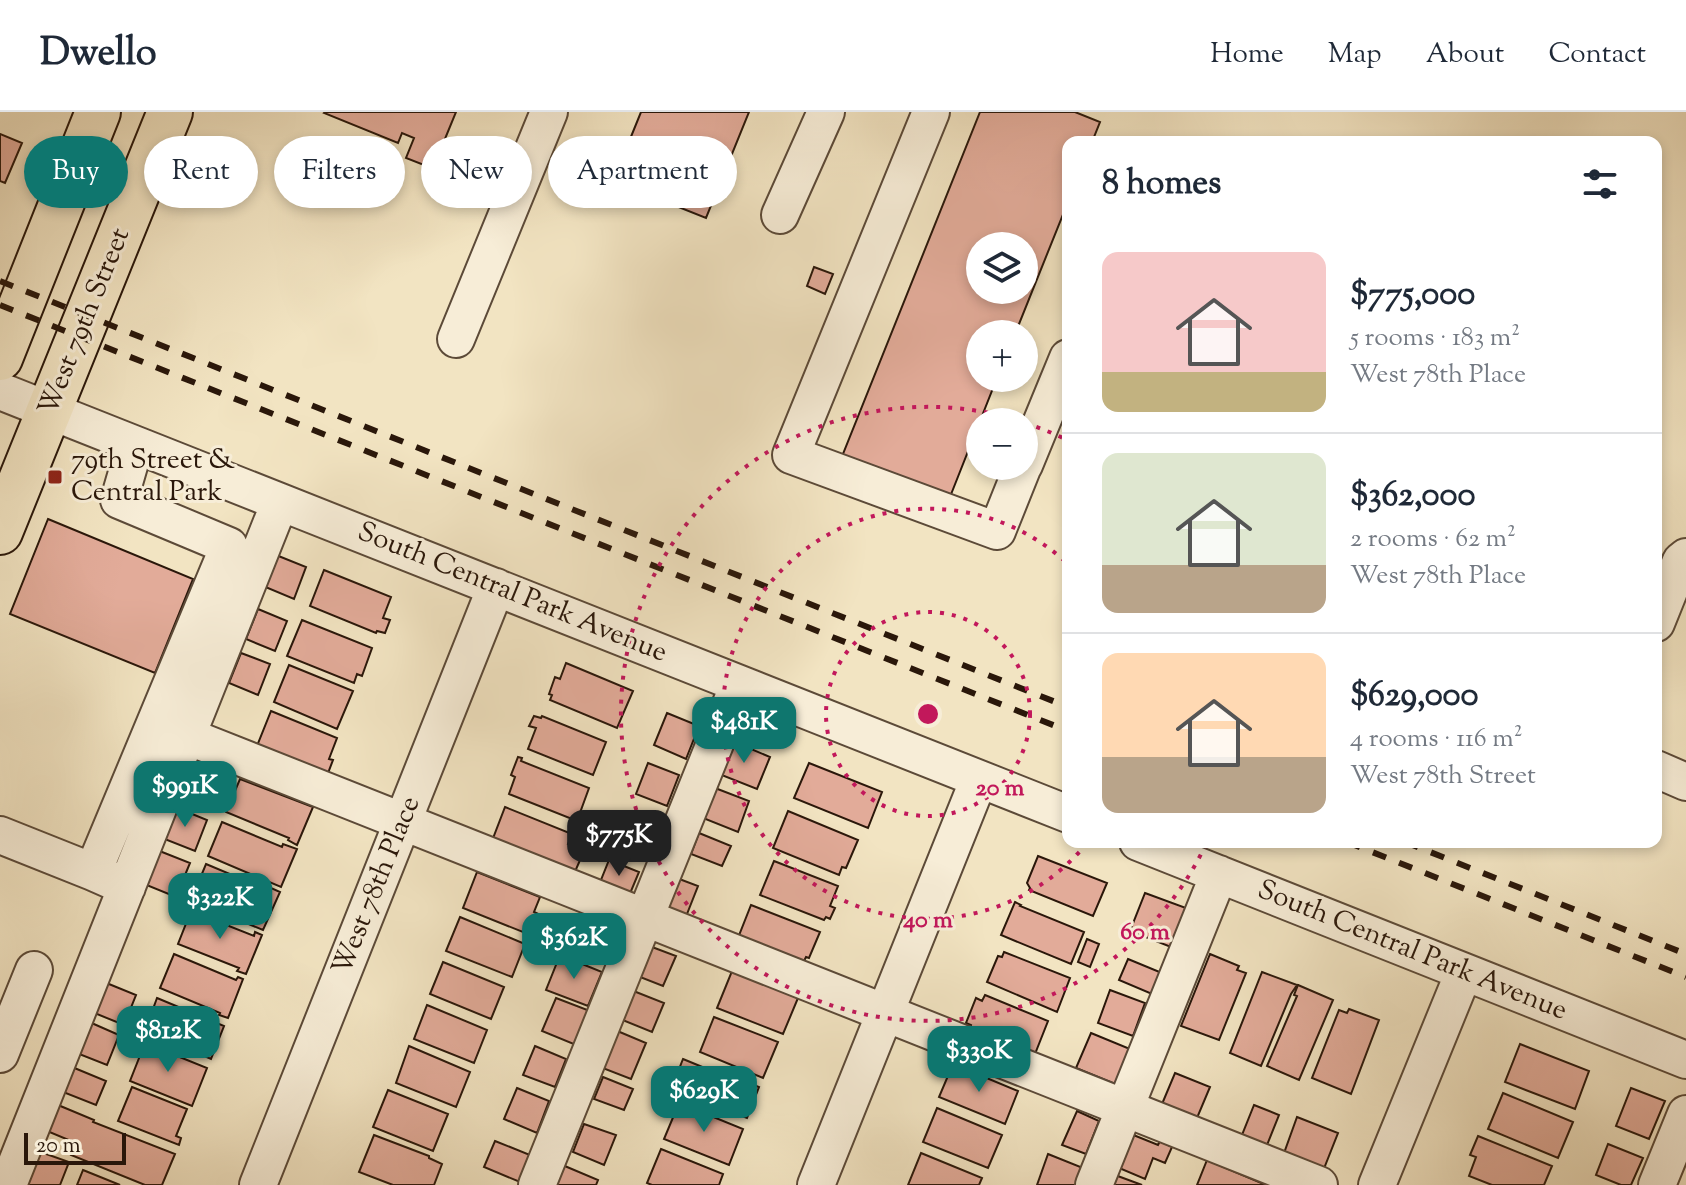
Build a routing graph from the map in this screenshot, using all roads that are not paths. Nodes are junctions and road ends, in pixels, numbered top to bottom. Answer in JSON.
{"nodes":[{"id":1,"x":98,"y":112,"type":"edge"},
{"id":2,"x":170,"y":112,"type":"edge"},
{"id":3,"x":549,"y":112,"type":"edge"},
{"id":4,"x":826,"y":112,"type":"edge"},
{"id":5,"x":931,"y":112,"type":"edge"},
{"id":6,"x":780,"y":215,"type":"dead end"},
{"id":7,"x":456,"y":339,"type":"dead end"},
{"id":8,"x":0,"y":358,"type":"edge"},
{"id":9,"x":1062,"y":373,"type":"edge"},
{"id":10,"x":0,"y":391,"type":"edge"},
{"id":11,"x":49,"y":411,"type":"junction"},
{"id":12,"x":1038,"y":431,"type":"edge"},
{"id":13,"x":135,"y":445,"type":"junction"},
{"id":14,"x":1018,"y":480,"type":"edge"},
{"id":15,"x":280,"y":502,"type":"junction"},
{"id":16,"x":0,"y":532,"type":"edge"},
{"id":17,"x":1686,"y":557,"type":"edge"},
{"id":18,"x":496,"y":587,"type":"junction"},
{"id":19,"x":1662,"y":608,"type":"edge"},
{"id":20,"x":739,"y":684,"type":"junction"},
{"id":21,"x":187,"y":736,"type":"junction"},
{"id":22,"x":1662,"y":772,"type":"edge"},
{"id":23,"x":979,"y":779,"type":"junction"},
{"id":24,"x":1686,"y":782,"type":"edge"},
{"id":25,"x":1062,"y":812,"type":"edge"},
{"id":26,"x":402,"y":821,"type":"junction"},
{"id":27,"x":0,"y":835,"type":"edge"},
{"id":28,"x":1153,"y":848,"type":"edge"},
{"id":29,"x":93,"y":872,"type":"junction"},
{"id":30,"x":1219,"y":874,"type":"junction"},
{"id":31,"x":127,"y":887,"type":"junction"},
{"id":32,"x":646,"y":918,"type":"junction"},
{"id":33,"x":34,"y":970,"type":"dead end"},
{"id":34,"x":1464,"y":972,"type":"junction"},
{"id":35,"x":885,"y":1013,"type":"junction"},
{"id":36,"x":0,"y":1054,"type":"edge"},
{"id":37,"x":1686,"y":1060,"type":"edge"},
{"id":38,"x":1125,"y":1108,"type":"junction"},
{"id":39,"x":1686,"y":1114,"type":"edge"},
{"id":40,"x":8,"y":1185,"type":"edge"},
{"id":41,"x":258,"y":1185,"type":"edge"},
{"id":42,"x":537,"y":1185,"type":"edge"},
{"id":43,"x":816,"y":1185,"type":"edge"},
{"id":44,"x":1094,"y":1185,"type":"edge"},
{"id":45,"x":1319,"y":1185,"type":"edge"},
{"id":46,"x":1377,"y":1185,"type":"edge"},
{"id":47,"x":1657,"y":1185,"type":"edge"}],
"edges":[{"from":1,"to":8,"type":"main road"},
{"from":2,"to":11,"type":"main road","name":"West 79th Street"},
{"from":3,"to":7,"type":"street"},
{"from":4,"to":6,"type":"street"},
{"from":5,"to":14,"type":"street"},
{"from":9,"to":12,"type":"street"},
{"from":10,"to":11,"type":"street","name":"South Central Park Avenue"},
{"from":11,"to":13,"type":"street","name":"South Central Park Avenue"},
{"from":11,"to":16,"type":"main road","name":"West 79th Street"},
{"from":13,"to":15,"type":"street","name":"South Central Park Avenue"},
{"from":13,"to":29,"type":"street"},
{"from":15,"to":18,"type":"street","name":"South Central Park Avenue"},
{"from":15,"to":21,"type":"street"},
{"from":17,"to":19,"type":"street"},
{"from":18,"to":20,"type":"street","name":"South Central Park Avenue"},
{"from":18,"to":26,"type":"street","name":"West 78th Place"},
{"from":20,"to":23,"type":"street","name":"South Central Park Avenue"},
{"from":20,"to":32,"type":"street"},
{"from":21,"to":26,"type":"street"},
{"from":21,"to":31,"type":"street"},
{"from":22,"to":24,"type":"street"},
{"from":23,"to":25,"type":"street","name":"South Central Park Avenue"},
{"from":23,"to":35,"type":"street"},
{"from":26,"to":32,"type":"street"},
{"from":26,"to":41,"type":"street","name":"West 78th Place"},
{"from":27,"to":29,"type":"street"},
{"from":28,"to":30,"type":"street","name":"South Central Park Avenue"},
{"from":29,"to":31,"type":"street"},
{"from":30,"to":34,"type":"street","name":"South Central Park Avenue"},
{"from":30,"to":38,"type":"street"},
{"from":31,"to":40,"type":"street"},
{"from":32,"to":35,"type":"street"},
{"from":32,"to":42,"type":"street"},
{"from":33,"to":36,"type":"street"},
{"from":34,"to":37,"type":"street","name":"South Central Park Avenue"},
{"from":34,"to":46,"type":"street"},
{"from":35,"to":38,"type":"street"},
{"from":35,"to":43,"type":"street"},
{"from":38,"to":44,"type":"street"},
{"from":38,"to":45,"type":"street"},
{"from":39,"to":47,"type":"street"}]}
